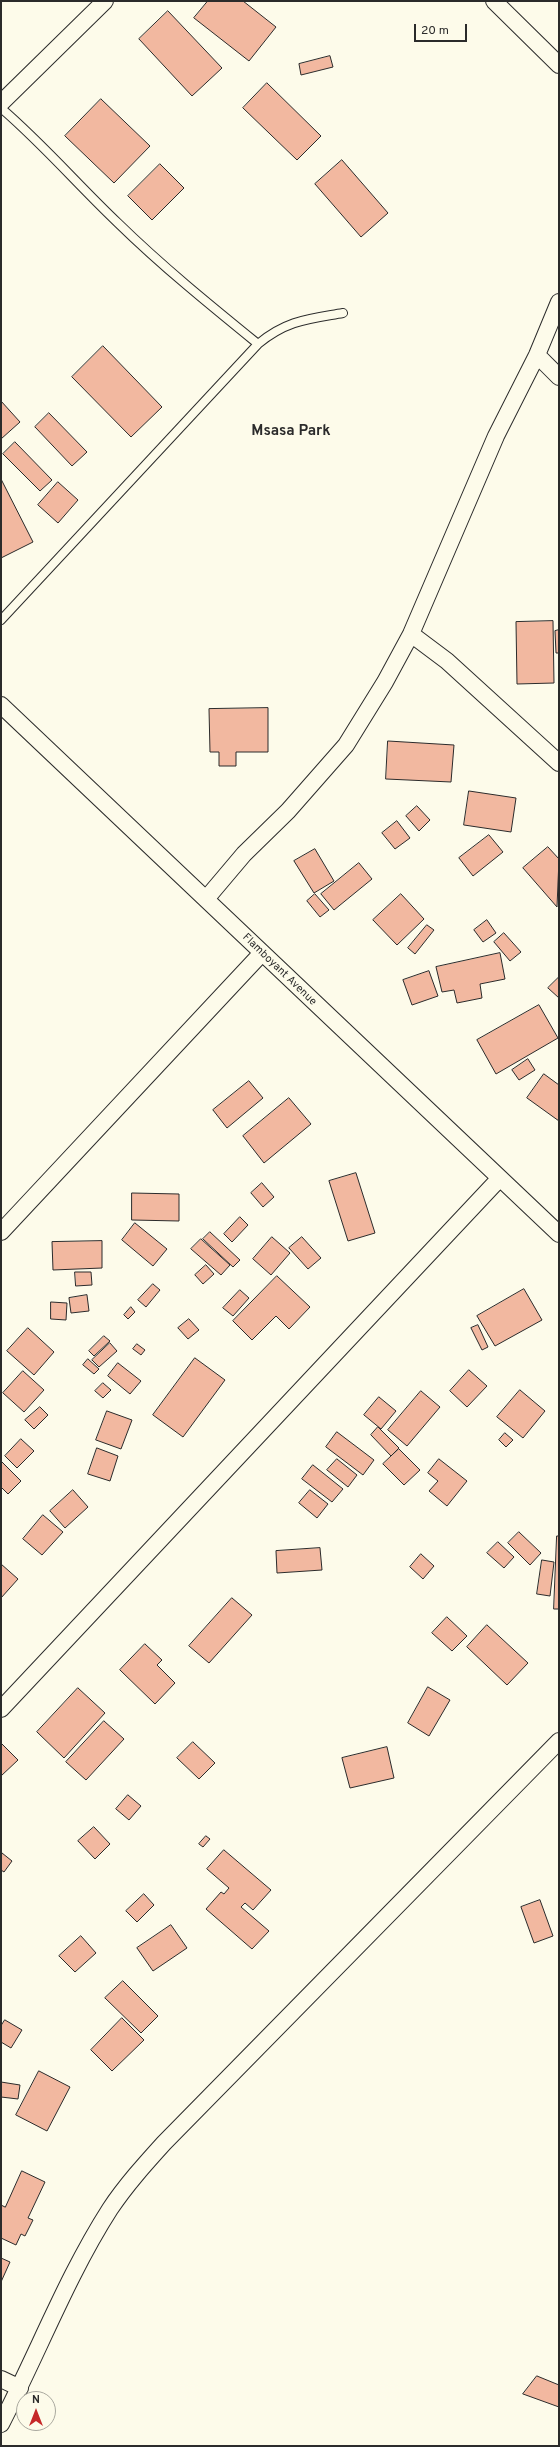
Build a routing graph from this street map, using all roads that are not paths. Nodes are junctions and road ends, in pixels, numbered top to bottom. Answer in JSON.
{"nodes":[{"id":1,"x":105,"y":1,"type":"edge"},
{"id":2,"x":494,"y":1,"type":"edge"},
{"id":3,"x":559,"y":65,"type":"edge"},
{"id":4,"x":1,"y":103,"type":"edge"},
{"id":5,"x":1,"y":108,"type":"edge"},
{"id":6,"x":559,"y":302,"type":"edge"},
{"id":7,"x":344,"y":313,"type":"dead end"},
{"id":8,"x":258,"y":344,"type":"junction"},
{"id":9,"x":537,"y":355,"type":"junction"},
{"id":10,"x":559,"y":377,"type":"edge"},
{"id":11,"x":1,"y":620,"type":"edge"},
{"id":12,"x":411,"y":634,"type":"junction"},
{"id":13,"x":1,"y":705,"type":"edge"},
{"id":14,"x":559,"y":763,"type":"edge"},
{"id":15,"x":206,"y":899,"type":"junction"},
{"id":16,"x":261,"y":954,"type":"junction"},
{"id":17,"x":500,"y":1178,"type":"junction"},
{"id":18,"x":1,"y":1232,"type":"edge"},
{"id":19,"x":559,"y":1234,"type":"edge"},
{"id":20,"x":1,"y":1709,"type":"edge"},
{"id":21,"x":559,"y":1741,"type":"edge"},
{"id":22,"x":1,"y":2379,"type":"edge"},
{"id":23,"x":20,"y":2388,"type":"junction"},
{"id":24,"x":1,"y":2424,"type":"edge"}],
"edges":[{"from":1,"to":4,"type":"street"},
{"from":2,"to":3,"type":"street"},
{"from":5,"to":8,"type":"lane"},
{"from":6,"to":9,"type":"street"},
{"from":7,"to":8,"type":"lane"},
{"from":8,"to":11,"type":"lane"},
{"from":9,"to":10,"type":"street"},
{"from":9,"to":12,"type":"street"},
{"from":12,"to":14,"type":"street"},
{"from":12,"to":15,"type":"street"},
{"from":13,"to":15,"type":"street","name":"Flamboyant Avenue"},
{"from":15,"to":16,"type":"street","name":"Flamboyant Avenue"},
{"from":16,"to":17,"type":"street","name":"Flamboyant Avenue"},
{"from":16,"to":18,"type":"street"},
{"from":17,"to":19,"type":"street","name":"Flamboyant Avenue"},
{"from":17,"to":20,"type":"street"},
{"from":21,"to":23,"type":"street"},
{"from":22,"to":23,"type":"street"},
{"from":23,"to":24,"type":"street"}]}
